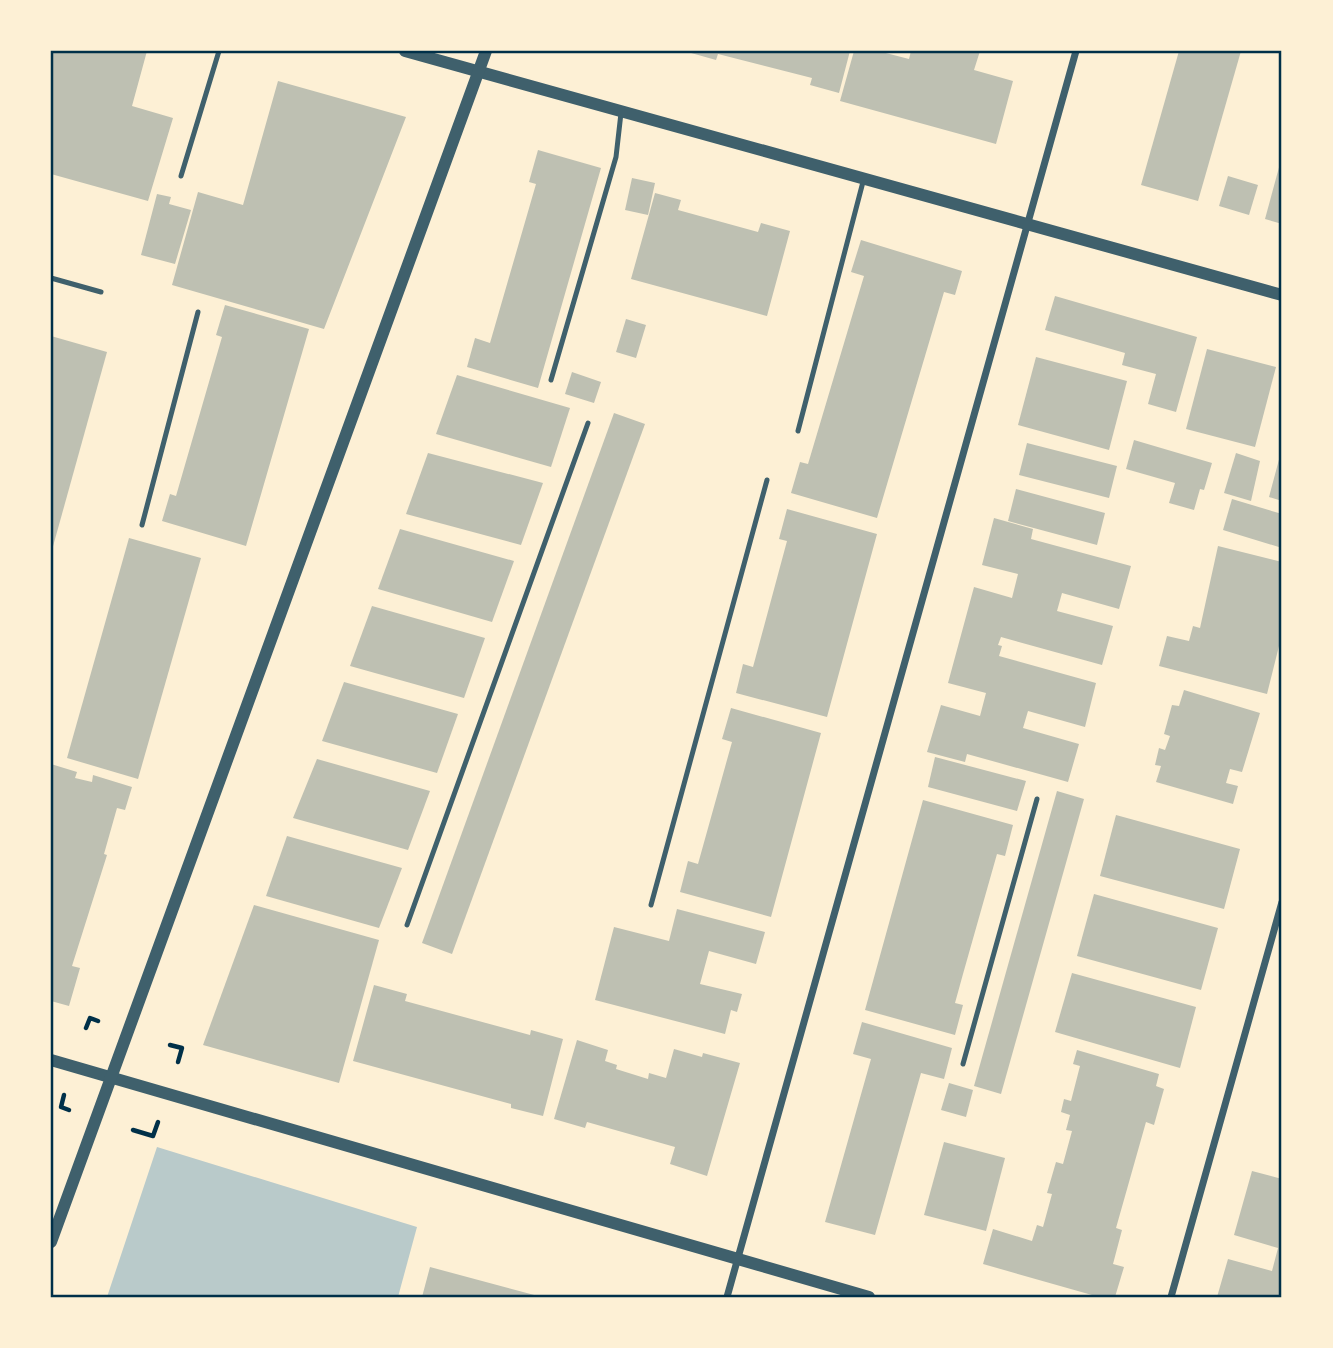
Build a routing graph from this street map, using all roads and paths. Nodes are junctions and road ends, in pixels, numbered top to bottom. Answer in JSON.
{"nodes":[{"id":1,"x":219,"y":51,"type":"edge"},
{"id":2,"x":405,"y":51,"type":"edge"},
{"id":3,"x":486,"y":51,"type":"edge"},
{"id":4,"x":1076,"y":51,"type":"edge"},
{"id":5,"x":479,"y":70,"type":"junction"},
{"id":6,"x":622,"y":110,"type":"junction"},
{"id":7,"x":181,"y":176,"type":"dead end"},
{"id":8,"x":864,"y":178,"type":"junction"},
{"id":9,"x":1028,"y":224,"type":"junction"},
{"id":10,"x":51,"y":278,"type":"edge"},
{"id":11,"x":101,"y":292,"type":"dead end"},
{"id":12,"x":1282,"y":295,"type":"edge"},
{"id":13,"x":198,"y":312,"type":"dead end"},
{"id":14,"x":551,"y":380,"type":"dead end"},
{"id":15,"x":588,"y":424,"type":"dead end"},
{"id":16,"x":798,"y":431,"type":"dead end"},
{"id":17,"x":767,"y":480,"type":"dead end"},
{"id":18,"x":142,"y":525,"type":"dead end"},
{"id":19,"x":1037,"y":799,"type":"dead end"},
{"id":20,"x":1282,"y":902,"type":"edge"},
{"id":21,"x":651,"y":905,"type":"dead end"},
{"id":22,"x":407,"y":925,"type":"dead end"},
{"id":23,"x":98,"y":1021,"type":"dead end"},
{"id":24,"x":86,"y":1028,"type":"dead end"},
{"id":25,"x":170,"y":1045,"type":"dead end"},
{"id":26,"x":51,"y":1060,"type":"edge"},
{"id":27,"x":177,"y":1062,"type":"dead end"},
{"id":28,"x":963,"y":1064,"type":"dead end"},
{"id":29,"x":109,"y":1077,"type":"junction"},
{"id":30,"x":64,"y":1095,"type":"dead end"},
{"id":31,"x":69,"y":1110,"type":"dead end"},
{"id":32,"x":158,"y":1122,"type":"dead end"},
{"id":33,"x":133,"y":1130,"type":"dead end"},
{"id":34,"x":51,"y":1242,"type":"edge"},
{"id":35,"x":737,"y":1261,"type":"junction"},
{"id":36,"x":727,"y":1297,"type":"edge"},
{"id":37,"x":869,"y":1297,"type":"edge"},
{"id":38,"x":1171,"y":1297,"type":"edge"}],
"edges":[{"from":1,"to":7,"type":"lane"},
{"from":2,"to":5,"type":"street"},
{"from":3,"to":5,"type":"street"},
{"from":4,"to":9,"type":"street"},
{"from":5,"to":6,"type":"street"},
{"from":5,"to":29,"type":"street"},
{"from":6,"to":8,"type":"street"},
{"from":6,"to":14,"type":"lane"},
{"from":8,"to":9,"type":"street"},
{"from":8,"to":16,"type":"lane"},
{"from":9,"to":12,"type":"street"},
{"from":9,"to":35,"type":"street"},
{"from":10,"to":11,"type":"lane"},
{"from":13,"to":18,"type":"lane"},
{"from":15,"to":22,"type":"lane"},
{"from":17,"to":21,"type":"lane"},
{"from":19,"to":28,"type":"lane"},
{"from":20,"to":38,"type":"street"},
{"from":23,"to":24,"type":"path"},
{"from":25,"to":27,"type":"path"},
{"from":26,"to":29,"type":"street"},
{"from":29,"to":34,"type":"street"},
{"from":29,"to":35,"type":"street"},
{"from":30,"to":31,"type":"path"},
{"from":32,"to":33,"type":"path"},
{"from":35,"to":36,"type":"street"},
{"from":35,"to":37,"type":"street"}]}
